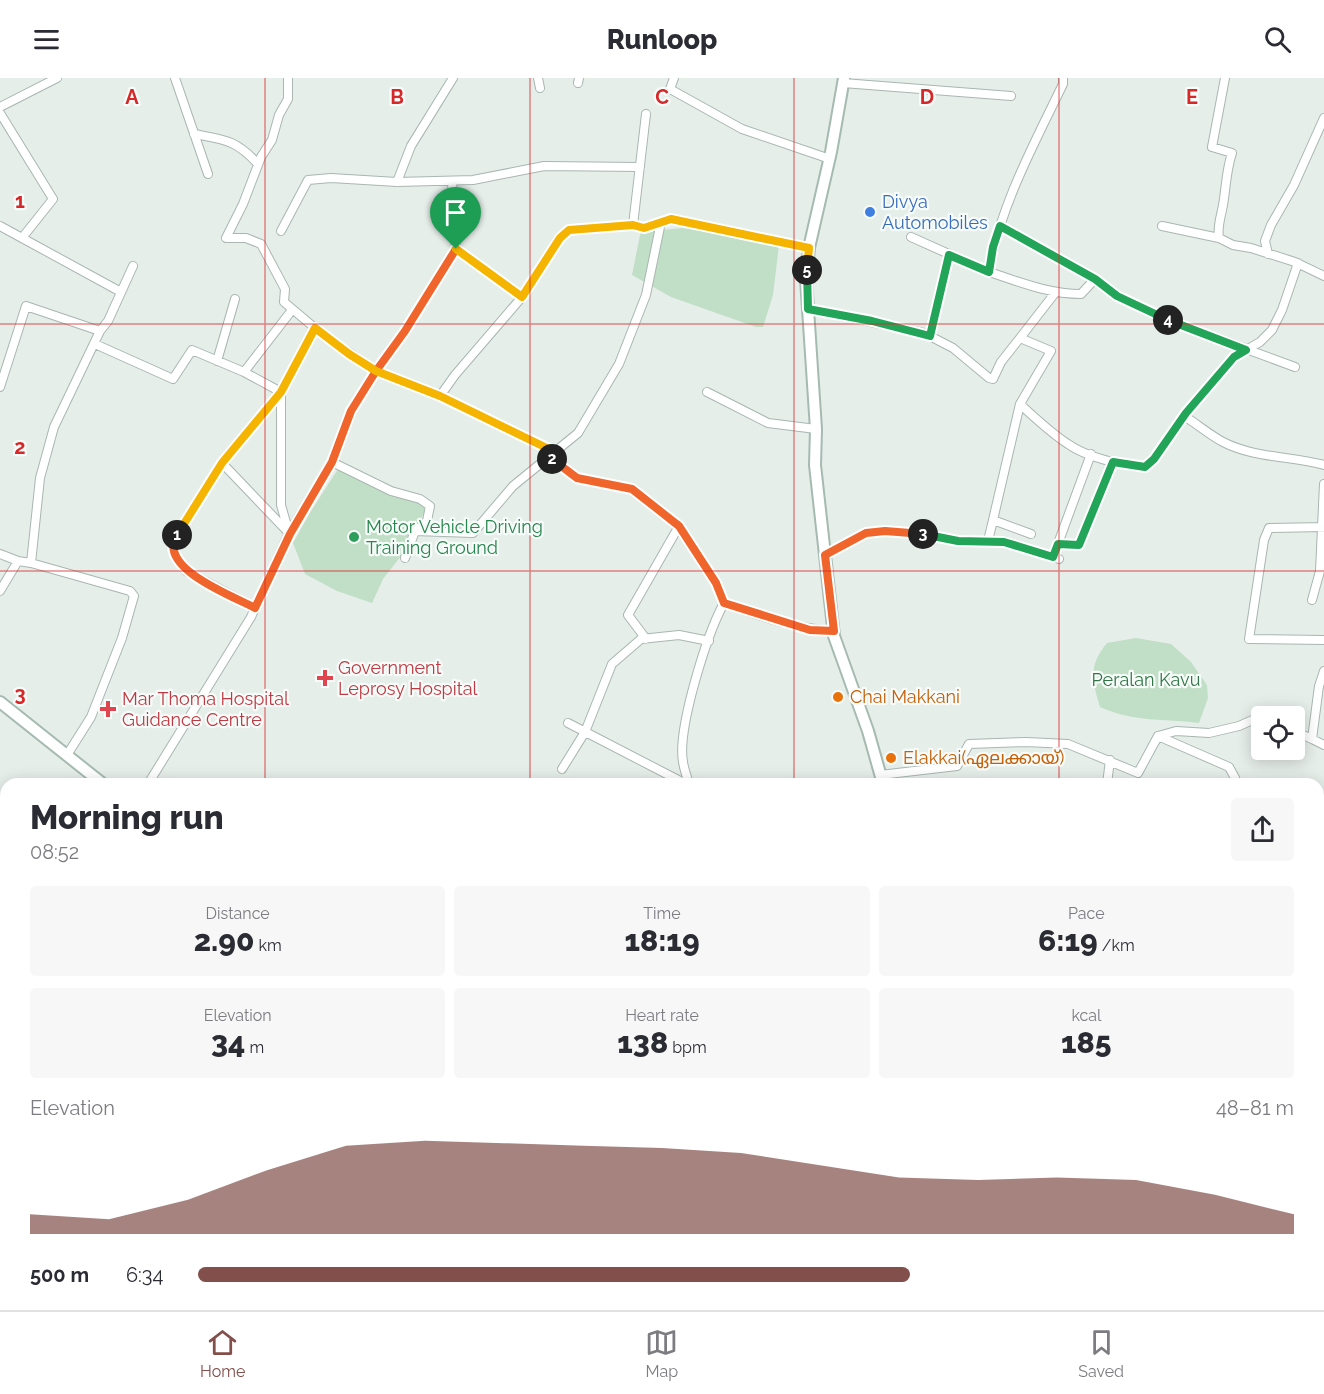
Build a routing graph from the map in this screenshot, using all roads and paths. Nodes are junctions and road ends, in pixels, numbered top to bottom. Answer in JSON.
{"nodes":[{"id":1,"x":57,"y":78,"type":"edge"},
{"id":2,"x":175,"y":78,"type":"edge"},
{"id":3,"x":288,"y":78,"type":"edge"},
{"id":4,"x":453,"y":78,"type":"edge"},
{"id":5,"x":538,"y":78,"type":"edge"},
{"id":6,"x":674,"y":78,"type":"edge"},
{"id":7,"x":1063,"y":78,"type":"edge"},
{"id":8,"x":1225,"y":78,"type":"edge"},
{"id":9,"x":844,"y":81,"type":"edge"},
{"id":10,"x":540,"y":88,"type":"dead end"},
{"id":11,"x":1011,"y":96,"type":"dead end"},
{"id":12,"x":0,"y":107,"type":"edge"},
{"id":13,"x":0,"y":113,"type":"edge"},
{"id":14,"x":646,"y":114,"type":"dead end"},
{"id":15,"x":1324,"y":118,"type":"edge"},
{"id":16,"x":194,"y":134,"type":"junction"},
{"id":17,"x":830,"y":159,"type":"junction"},
{"id":18,"x":258,"y":164,"type":"junction"},
{"id":19,"x":640,"y":167,"type":"junction"},
{"id":20,"x":208,"y":174,"type":"dead end"},
{"id":21,"x":452,"y":181,"type":"junction"},
{"id":22,"x":398,"y":182,"type":"junction"},
{"id":23,"x":661,"y":222,"type":"junction"},
{"id":24,"x":633,"y":225,"type":"junction"},
{"id":25,"x":0,"y":226,"type":"edge"},
{"id":26,"x":1000,"y":226,"type":"junction"},
{"id":27,"x":1162,"y":226,"type":"dead end"},
{"id":28,"x":281,"y":231,"type":"dead end"},
{"id":29,"x":22,"y":237,"type":"junction"},
{"id":30,"x":911,"y":237,"type":"dead end"},
{"id":31,"x":1219,"y":238,"type":"junction"},
{"id":32,"x":809,"y":248,"type":"junction"},
{"id":33,"x":456,"y":249,"type":"junction"},
{"id":34,"x":1268,"y":254,"type":"junction"},
{"id":35,"x":949,"y":255,"type":"junction"},
{"id":36,"x":1298,"y":263,"type":"junction"},
{"id":37,"x":133,"y":266,"type":"dead end"},
{"id":38,"x":989,"y":272,"type":"junction"},
{"id":39,"x":1324,"y":276,"type":"edge"},
{"id":40,"x":1095,"y":279,"type":"junction"},
{"id":41,"x":121,"y":291,"type":"junction"},
{"id":42,"x":1055,"y":293,"type":"junction"},
{"id":43,"x":522,"y":297,"type":"junction"},
{"id":44,"x":235,"y":299,"type":"dead end"},
{"id":45,"x":808,"y":309,"type":"junction"},
{"id":46,"x":292,"y":310,"type":"junction"},
{"id":47,"x":315,"y":328,"type":"junction"},
{"id":48,"x":100,"y":331,"type":"junction"},
{"id":49,"x":930,"y":336,"type":"junction"},
{"id":50,"x":1020,"y":338,"type":"junction"},
{"id":51,"x":95,"y":345,"type":"junction"},
{"id":52,"x":1246,"y":350,"type":"junction"},
{"id":53,"x":217,"y":361,"type":"junction"},
{"id":54,"x":1295,"y":366,"type":"dead end"},
{"id":55,"x":376,"y":371,"type":"junction"},
{"id":56,"x":244,"y":372,"type":"junction"},
{"id":57,"x":0,"y":387,"type":"edge"},
{"id":58,"x":281,"y":392,"type":"junction"},
{"id":59,"x":707,"y":392,"type":"dead end"},
{"id":60,"x":440,"y":396,"type":"junction"},
{"id":61,"x":1020,"y":404,"type":"junction"},
{"id":62,"x":1184,"y":416,"type":"junction"},
{"id":63,"x":816,"y":429,"type":"junction"},
{"id":64,"x":552,"y":454,"type":"junction"},
{"id":65,"x":1091,"y":454,"type":"junction"},
{"id":66,"x":332,"y":462,"type":"junction"},
{"id":67,"x":1113,"y":462,"type":"junction"},
{"id":68,"x":222,"y":463,"type":"junction"},
{"id":69,"x":1324,"y":465,"type":"edge"},
{"id":70,"x":1324,"y":484,"type":"edge"},
{"id":71,"x":993,"y":520,"type":"junction"},
{"id":72,"x":679,"y":526,"type":"junction"},
{"id":73,"x":1323,"y":527,"type":"edge"},
{"id":74,"x":415,"y":531,"type":"junction"},
{"id":75,"x":290,"y":534,"type":"junction"},
{"id":76,"x":1031,"y":534,"type":"dead end"},
{"id":77,"x":988,"y":541,"type":"junction"},
{"id":78,"x":1058,"y":544,"type":"junction"},
{"id":79,"x":0,"y":554,"type":"edge"},
{"id":80,"x":825,"y":555,"type":"junction"},
{"id":81,"x":405,"y":558,"type":"dead end"},
{"id":82,"x":18,"y":561,"type":"junction"},
{"id":83,"x":31,"y":563,"type":"junction"},
{"id":84,"x":0,"y":591,"type":"edge"},
{"id":85,"x":1312,"y":600,"type":"dead end"},
{"id":86,"x":724,"y":603,"type":"junction"},
{"id":87,"x":255,"y":608,"type":"junction"},
{"id":88,"x":834,"y":631,"type":"junction"},
{"id":89,"x":646,"y":639,"type":"junction"},
{"id":90,"x":709,"y":640,"type":"junction"},
{"id":91,"x":1324,"y":640,"type":"edge"},
{"id":92,"x":1324,"y":671,"type":"edge"},
{"id":93,"x":0,"y":702,"type":"edge"},
{"id":94,"x":1251,"y":721,"type":"edge"},
{"id":95,"x":568,"y":723,"type":"dead end"},
{"id":96,"x":585,"y":732,"type":"junction"},
{"id":97,"x":1158,"y":736,"type":"junction"},
{"id":98,"x":1305,"y":736,"type":"edge"},
{"id":99,"x":1312,"y":739,"type":"junction"},
{"id":100,"x":1324,"y":745,"type":"edge"},
{"id":101,"x":67,"y":755,"type":"junction"},
{"id":102,"x":1110,"y":760,"type":"junction"},
{"id":103,"x":562,"y":769,"type":"dead end"},
{"id":104,"x":96,"y":778,"type":"edge"},
{"id":105,"x":152,"y":778,"type":"edge"},
{"id":106,"x":676,"y":778,"type":"edge"},
{"id":107,"x":686,"y":778,"type":"edge"},
{"id":108,"x":880,"y":778,"type":"edge"},
{"id":109,"x":892,"y":778,"type":"edge"},
{"id":110,"x":1108,"y":778,"type":"edge"},
{"id":111,"x":1235,"y":778,"type":"edge"}],
"edges":[{"from":1,"to":12,"type":"street"},
{"from":2,"to":16,"type":"street"},
{"from":3,"to":18,"type":"street"},
{"from":4,"to":22,"type":"street"},
{"from":5,"to":10,"type":"street"},
{"from":6,"to":17,"type":"street"},
{"from":7,"to":26,"type":"street"},
{"from":8,"to":31,"type":"street"},
{"from":9,"to":11,"type":"street"},
{"from":9,"to":17,"type":"street"},
{"from":13,"to":29,"type":"street"},
{"from":14,"to":19,"type":"street"},
{"from":15,"to":34,"type":"street"},
{"from":16,"to":18,"type":"street"},
{"from":16,"to":20,"type":"street"},
{"from":17,"to":32,"type":"street"},
{"from":18,"to":46,"type":"street"},
{"from":19,"to":21,"type":"street"},
{"from":19,"to":24,"type":"street"},
{"from":21,"to":22,"type":"street"},
{"from":21,"to":33,"type":"street"},
{"from":22,"to":28,"type":"street"},
{"from":23,"to":24,"type":"street"},
{"from":23,"to":32,"type":"street"},
{"from":23,"to":64,"type":"street"},
{"from":24,"to":43,"type":"street"},
{"from":25,"to":29,"type":"street"},
{"from":26,"to":38,"type":"street"},
{"from":26,"to":40,"type":"street"},
{"from":27,"to":31,"type":"street"},
{"from":29,"to":41,"type":"street"},
{"from":30,"to":35,"type":"street"},
{"from":31,"to":34,"type":"street"},
{"from":32,"to":45,"type":"street"},
{"from":33,"to":43,"type":"street"},
{"from":33,"to":55,"type":"street"},
{"from":34,"to":36,"type":"street"},
{"from":35,"to":38,"type":"street"},
{"from":35,"to":49,"type":"street"},
{"from":36,"to":39,"type":"street"},
{"from":36,"to":52,"type":"street"},
{"from":37,"to":41,"type":"street"},
{"from":38,"to":42,"type":"street"},
{"from":40,"to":42,"type":"street"},
{"from":40,"to":52,"type":"street"},
{"from":41,"to":48,"type":"street"},
{"from":42,"to":50,"type":"street"},
{"from":43,"to":60,"type":"street"},
{"from":44,"to":53,"type":"street"},
{"from":45,"to":49,"type":"street"},
{"from":45,"to":63,"type":"street"},
{"from":46,"to":47,"type":"street"},
{"from":46,"to":56,"type":"street"},
{"from":47,"to":55,"type":"street"},
{"from":47,"to":58,"type":"street"},
{"from":48,"to":51,"type":"street"},
{"from":48,"to":57,"type":"street"},
{"from":49,"to":50,"type":"street"},
{"from":50,"to":61,"type":"street"},
{"from":51,"to":53,"type":"street"},
{"from":51,"to":83,"type":"street"},
{"from":52,"to":54,"type":"street"},
{"from":52,"to":62,"type":"street"},
{"from":53,"to":56,"type":"street"},
{"from":55,"to":60,"type":"street"},
{"from":55,"to":66,"type":"street"},
{"from":56,"to":58,"type":"street"},
{"from":58,"to":68,"type":"street"},
{"from":58,"to":75,"type":"street"},
{"from":59,"to":63,"type":"street"},
{"from":60,"to":64,"type":"street"},
{"from":61,"to":65,"type":"street"},
{"from":61,"to":71,"type":"street"},
{"from":62,"to":67,"type":"street"},
{"from":62,"to":69,"type":"street"},
{"from":63,"to":80,"type":"street"},
{"from":64,"to":72,"type":"street"},
{"from":64,"to":74,"type":"street"},
{"from":65,"to":67,"type":"street"},
{"from":65,"to":78,"type":"street"},
{"from":66,"to":74,"type":"street"},
{"from":66,"to":75,"type":"street"},
{"from":67,"to":78,"type":"street"},
{"from":68,"to":75,"type":"street"},
{"from":68,"to":87,"type":"street"},
{"from":70,"to":73,"type":"street"},
{"from":71,"to":76,"type":"street"},
{"from":71,"to":77,"type":"street"},
{"from":72,"to":86,"type":"street"},
{"from":72,"to":89,"type":"street"},
{"from":73,"to":85,"type":"street"},
{"from":73,"to":91,"type":"street"},
{"from":74,"to":81,"type":"street"},
{"from":75,"to":87,"type":"street"},
{"from":77,"to":78,"type":"street"},
{"from":77,"to":80,"type":"street"},
{"from":79,"to":82,"type":"street"},
{"from":80,"to":88,"type":"street"},
{"from":82,"to":83,"type":"street"},
{"from":82,"to":84,"type":"street"},
{"from":83,"to":101,"type":"street"},
{"from":86,"to":88,"type":"street"},
{"from":86,"to":90,"type":"street"},
{"from":87,"to":105,"type":"street"},
{"from":88,"to":108,"type":"street"},
{"from":89,"to":90,"type":"street"},
{"from":89,"to":96,"type":"street"},
{"from":90,"to":107,"type":"street"},
{"from":92,"to":99,"type":"street"},
{"from":93,"to":101,"type":"street"},
{"from":94,"to":97,"type":"street"},
{"from":95,"to":96,"type":"street"},
{"from":96,"to":103,"type":"street"},
{"from":96,"to":106,"type":"street"},
{"from":97,"to":102,"type":"street"},
{"from":97,"to":111,"type":"street"},
{"from":98,"to":99,"type":"street"},
{"from":99,"to":100,"type":"street"},
{"from":101,"to":104,"type":"street"},
{"from":102,"to":109,"type":"street"},
{"from":102,"to":110,"type":"street"}]}
